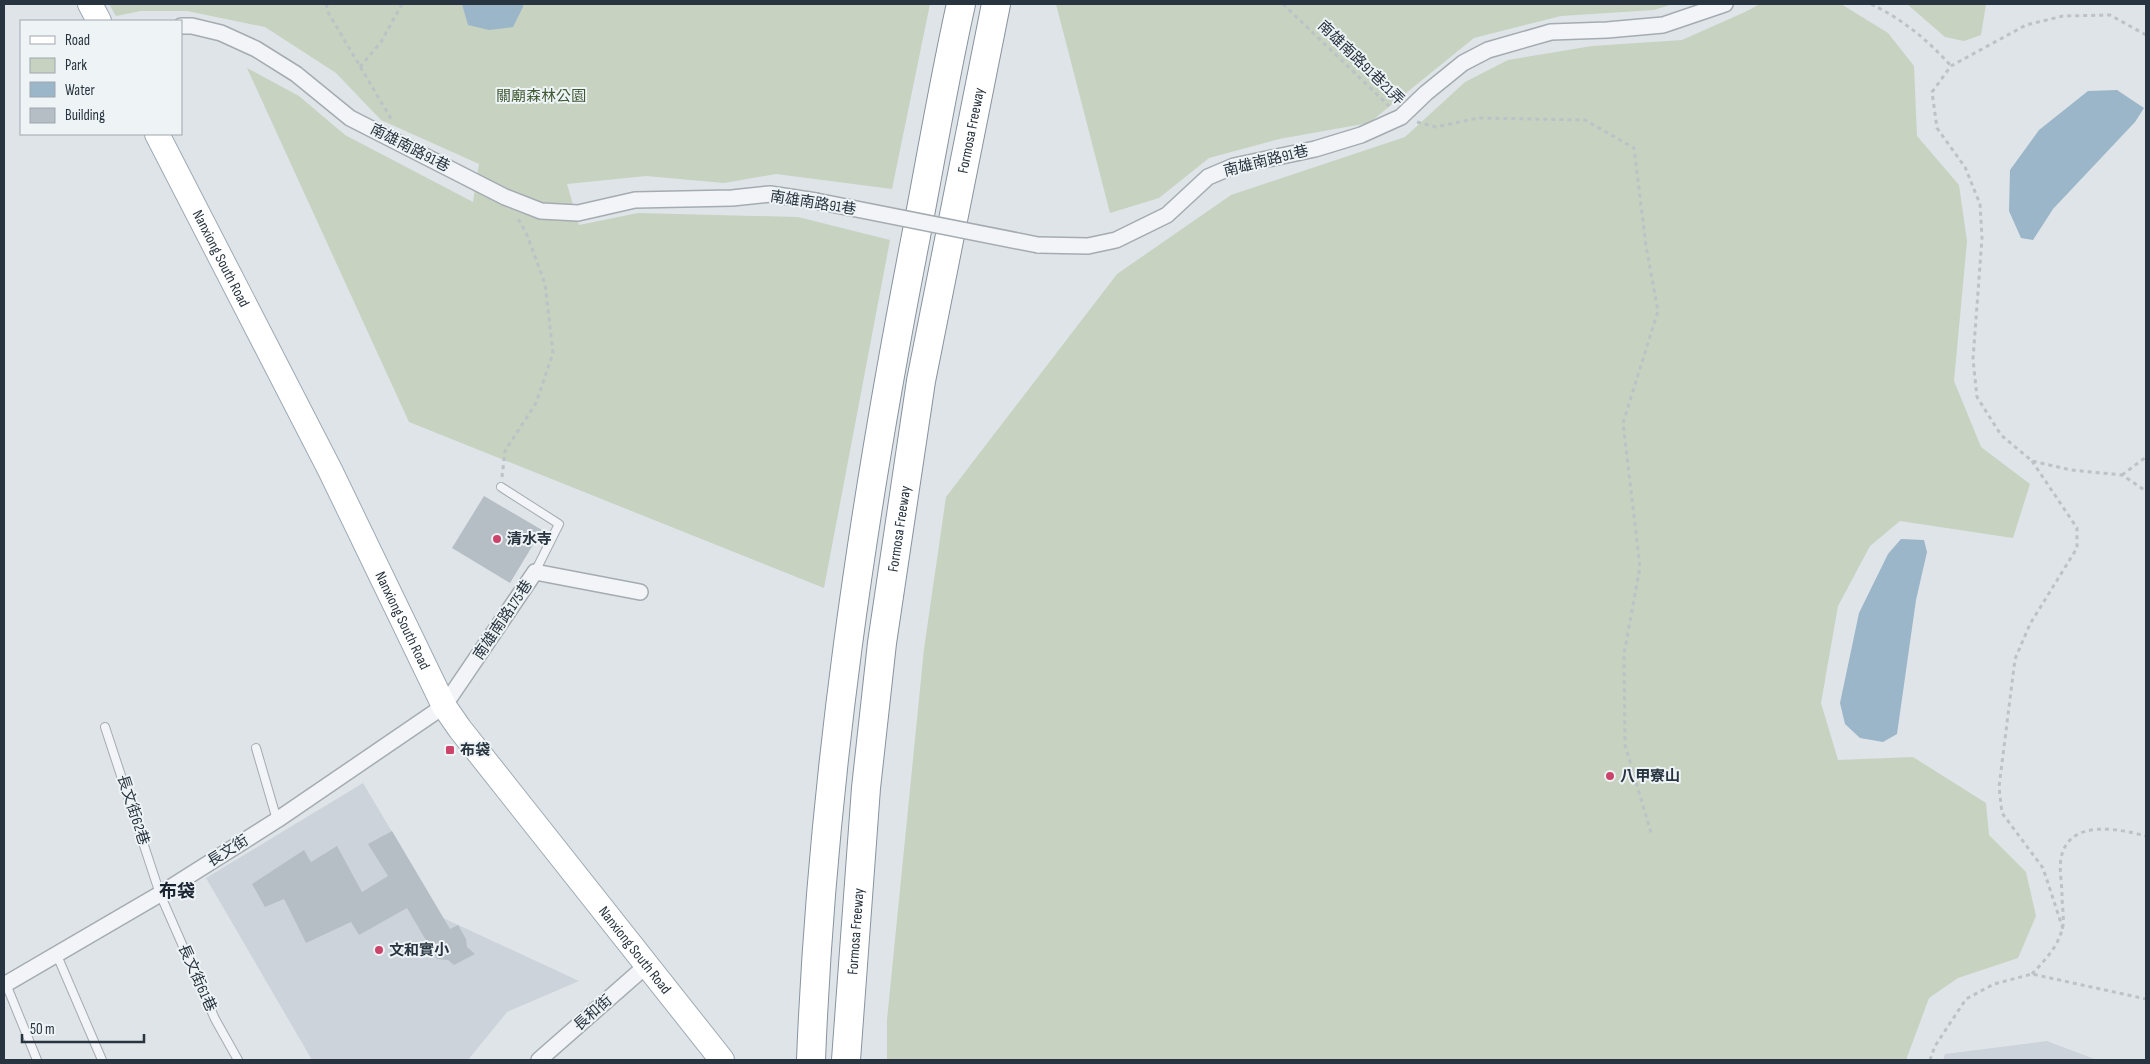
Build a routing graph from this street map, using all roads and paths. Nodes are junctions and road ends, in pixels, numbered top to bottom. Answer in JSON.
{"nodes":[{"id":1,"x":90,"y":4,"type":"edge"},
{"id":2,"x":326,"y":4,"type":"edge"},
{"id":3,"x":402,"y":4,"type":"edge"},
{"id":4,"x":961,"y":4,"type":"edge"},
{"id":5,"x":996,"y":4,"type":"edge"},
{"id":6,"x":1283,"y":4,"type":"edge"},
{"id":7,"x":1725,"y":4,"type":"edge"},
{"id":8,"x":1871,"y":4,"type":"edge"},
{"id":9,"x":98,"y":20,"type":"edge"},
{"id":10,"x":182,"y":26,"type":"edge"},
{"id":11,"x":2146,"y":35,"type":"edge"},
{"id":12,"x":1951,"y":66,"type":"junction"},
{"id":13,"x":360,"y":68,"type":"junction"},
{"id":14,"x":1402,"y":117,"type":"junction"},
{"id":15,"x":398,"y":126,"type":"dead end"},
{"id":16,"x":158,"y":135,"type":"edge"},
{"id":17,"x":505,"y":197,"type":"junction"},
{"id":18,"x":2146,"y":457,"type":"edge"},
{"id":19,"x":2032,"y":461,"type":"junction"},
{"id":20,"x":2122,"y":475,"type":"junction"},
{"id":21,"x":501,"y":487,"type":"joint"},
{"id":22,"x":2146,"y":491,"type":"edge"},
{"id":23,"x":536,"y":572,"type":"junction"},
{"id":24,"x":640,"y":592,"type":"dead end"},
{"id":25,"x":444,"y":706,"type":"junction"},
{"id":26,"x":105,"y":727,"type":"dead end"},
{"id":27,"x":256,"y":748,"type":"dead end"},
{"id":28,"x":277,"y":820,"type":"junction"},
{"id":29,"x":1652,"y":836,"type":"dead end"},
{"id":30,"x":2146,"y":836,"type":"edge"},
{"id":31,"x":160,"y":894,"type":"junction"},
{"id":32,"x":2063,"y":929,"type":"junction"},
{"id":33,"x":56,"y":953,"type":"junction"},
{"id":34,"x":647,"y":965,"type":"junction"},
{"id":35,"x":2032,"y":974,"type":"junction"},
{"id":36,"x":5,"y":984,"type":"edge"},
{"id":37,"x":2146,"y":999,"type":"edge"},
{"id":38,"x":847,"y":1050,"type":"edge"},
{"id":39,"x":36,"y":1060,"type":"edge"},
{"id":40,"x":102,"y":1060,"type":"edge"},
{"id":41,"x":238,"y":1060,"type":"edge"},
{"id":42,"x":539,"y":1060,"type":"edge"},
{"id":43,"x":722,"y":1060,"type":"edge"},
{"id":44,"x":811,"y":1060,"type":"edge"},
{"id":45,"x":1930,"y":1060,"type":"edge"}],
"edges":[{"from":1,"to":9,"type":"main road"},
{"from":2,"to":13,"type":"path"},
{"from":3,"to":13,"type":"path"},
{"from":4,"to":44,"type":"highway"},
{"from":5,"to":38,"type":"highway","name":"Formosa Freeway"},
{"from":6,"to":14,"type":"path","name":"南雄南路91巷21弄"},
{"from":7,"to":14,"type":"street"},
{"from":8,"to":12,"type":"path"},
{"from":10,"to":17,"type":"street","name":"南雄南路91巷"},
{"from":11,"to":12,"type":"path"},
{"from":12,"to":19,"type":"path"},
{"from":13,"to":15,"type":"path"},
{"from":14,"to":17,"type":"street","name":"南雄南路91巷","bridge":true},
{"from":14,"to":29,"type":"path"},
{"from":16,"to":25,"type":"main road","name":"Nanxiong South Road"},
{"from":17,"to":21,"type":"path"},
{"from":18,"to":20,"type":"path"},
{"from":19,"to":20,"type":"path"},
{"from":19,"to":32,"type":"path"},
{"from":20,"to":22,"type":"path"},
{"from":21,"to":23,"type":"lane"},
{"from":23,"to":24,"type":"street","name":"南雄南路175巷"},
{"from":23,"to":25,"type":"street","name":"南雄南路175巷"},
{"from":25,"to":28,"type":"street","name":"長文街"},
{"from":25,"to":34,"type":"main road","name":"Nanxiong South Road"},
{"from":26,"to":31,"type":"lane","name":"長文街62巷"},
{"from":27,"to":28,"type":"lane"},
{"from":28,"to":31,"type":"street","name":"長文街"},
{"from":30,"to":32,"type":"path"},
{"from":31,"to":33,"type":"street","name":"長文街"},
{"from":31,"to":41,"type":"lane","name":"長文街61巷"},
{"from":32,"to":35,"type":"path"},
{"from":33,"to":36,"type":"street","name":"長文街"},
{"from":33,"to":40,"type":"lane"},
{"from":34,"to":42,"type":"street","name":"長和街"},
{"from":34,"to":43,"type":"main road","name":"Nanxiong South Road"},
{"from":35,"to":37,"type":"path"},
{"from":35,"to":45,"type":"path"},
{"from":36,"to":39,"type":"lane"}]}
